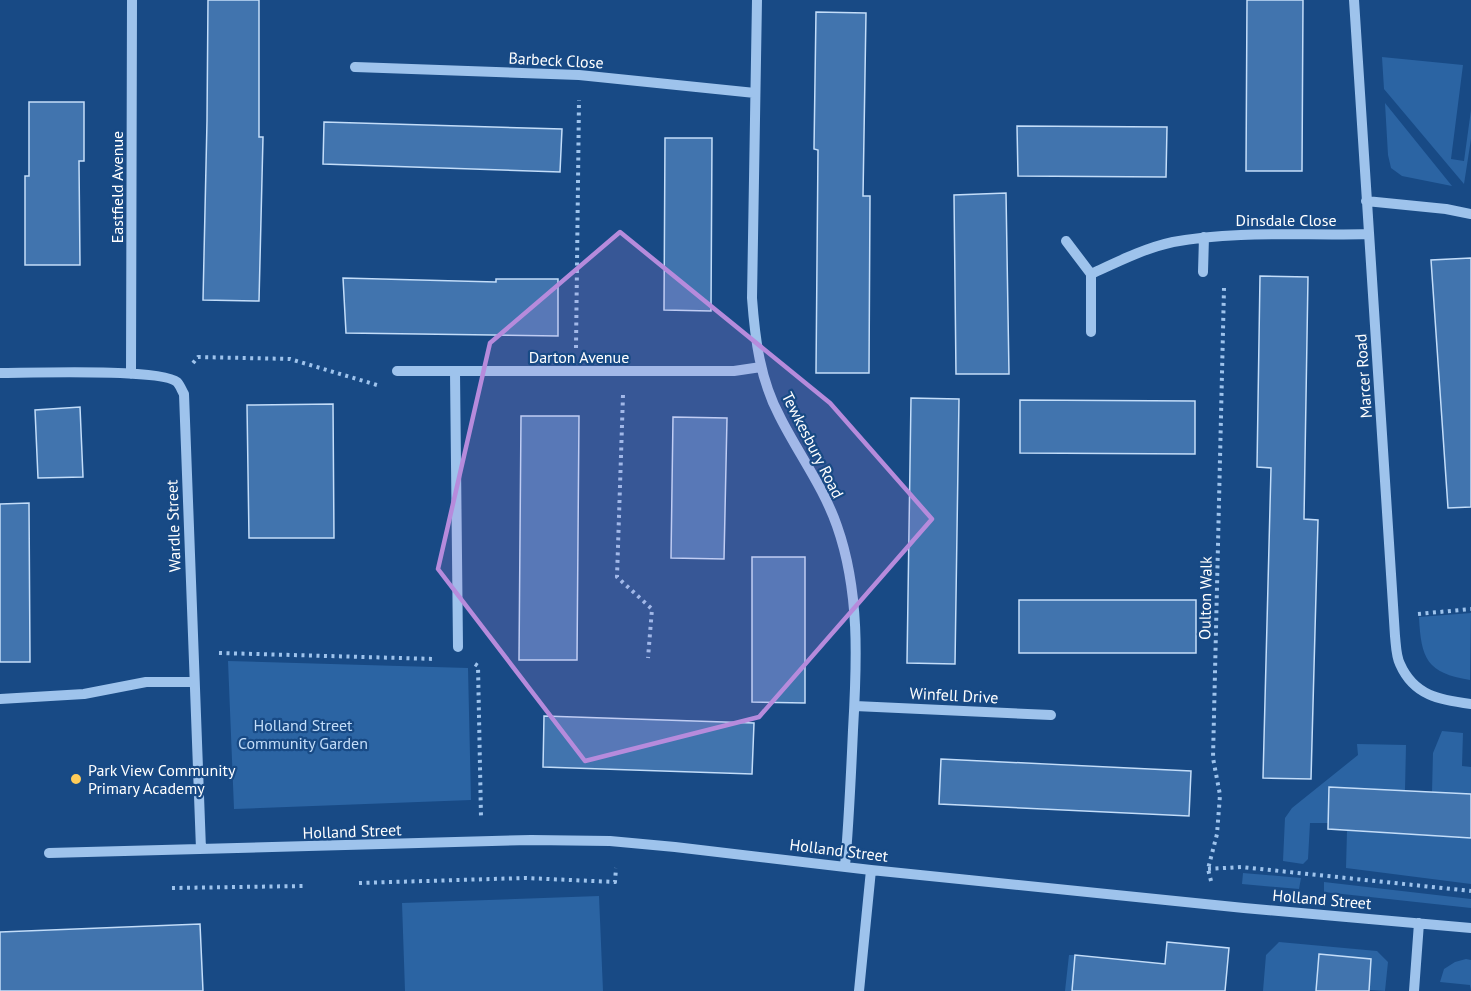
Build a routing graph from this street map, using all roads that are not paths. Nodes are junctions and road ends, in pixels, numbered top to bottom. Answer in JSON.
{"nodes":[{"id":1,"x":132,"y":0,"type":"edge"},
{"id":2,"x":757,"y":0,"type":"edge"},
{"id":3,"x":1354,"y":0,"type":"edge"},
{"id":4,"x":356,"y":67,"type":"dead end"},
{"id":5,"x":755,"y":93,"type":"junction"},
{"id":6,"x":1366,"y":201,"type":"junction"},
{"id":7,"x":1471,"y":214,"type":"edge"},
{"id":8,"x":1370,"y":234,"type":"junction"},
{"id":9,"x":1204,"y":237,"type":"junction"},
{"id":10,"x":1066,"y":241,"type":"dead end"},
{"id":11,"x":1203,"y":272,"type":"dead end"},
{"id":12,"x":1091,"y":274,"type":"junction"},
{"id":13,"x":1091,"y":332,"type":"dead end"},
{"id":14,"x":761,"y":367,"type":"junction"},
{"id":15,"x":397,"y":371,"type":"road end"},
{"id":16,"x":455,"y":372,"type":"junction"},
{"id":17,"x":0,"y":373,"type":"edge"},
{"id":18,"x":131,"y":374,"type":"junction"},
{"id":19,"x":458,"y":647,"type":"dead end"},
{"id":20,"x":193,"y":682,"type":"junction"},
{"id":21,"x":0,"y":699,"type":"edge"},
{"id":22,"x":1471,"y":704,"type":"edge"},
{"id":23,"x":855,"y":706,"type":"junction"},
{"id":24,"x":1051,"y":715,"type":"dead end"},
{"id":25,"x":201,"y":849,"type":"junction"},
{"id":26,"x":50,"y":853,"type":"dead end"},
{"id":27,"x":845,"y":866,"type":"junction"},
{"id":28,"x":871,"y":870,"type":"junction"},
{"id":29,"x":1419,"y":923,"type":"junction"},
{"id":30,"x":1471,"y":928,"type":"edge"},
{"id":31,"x":859,"y":991,"type":"edge"},
{"id":32,"x":1414,"y":991,"type":"edge"}],
"edges":[{"from":1,"to":18,"type":"street","name":"Eastfield Avenue"},
{"from":2,"to":5,"type":"street","name":"Tewkesbury Road"},
{"from":3,"to":6,"type":"street","name":"Marcer Road"},
{"from":4,"to":5,"type":"street","name":"Barbeck Close"},
{"from":5,"to":14,"type":"street","name":"Tewkesbury Road"},
{"from":6,"to":7,"type":"street"},
{"from":6,"to":8,"type":"street","name":"Marcer Road"},
{"from":8,"to":9,"type":"street","name":"Dinsdale Close"},
{"from":8,"to":22,"type":"street","name":"Marcer Road"},
{"from":9,"to":11,"type":"street"},
{"from":9,"to":12,"type":"street","name":"Dinsdale Close"},
{"from":10,"to":12,"type":"street"},
{"from":12,"to":13,"type":"street"},
{"from":14,"to":16,"type":"street","name":"Darton Avenue"},
{"from":14,"to":23,"type":"street","name":"Tewkesbury Road"},
{"from":15,"to":16,"type":"street","name":"Darton Avenue"},
{"from":16,"to":19,"type":"street"},
{"from":17,"to":18,"type":"street"},
{"from":18,"to":20,"type":"street","name":"Wardle Street"},
{"from":20,"to":21,"type":"street"},
{"from":20,"to":25,"type":"street","name":"Wardle Street"},
{"from":23,"to":24,"type":"street","name":"Winfell Drive"},
{"from":23,"to":27,"type":"street","name":"Tewkesbury Road"},
{"from":25,"to":26,"type":"street","name":"Holland Street"},
{"from":25,"to":27,"type":"street","name":"Holland Street"},
{"from":27,"to":28,"type":"street","name":"Holland Street"},
{"from":28,"to":29,"type":"street","name":"Holland Street"},
{"from":28,"to":31,"type":"street"},
{"from":29,"to":30,"type":"street","name":"Holland Street"},
{"from":29,"to":32,"type":"street"}]}
